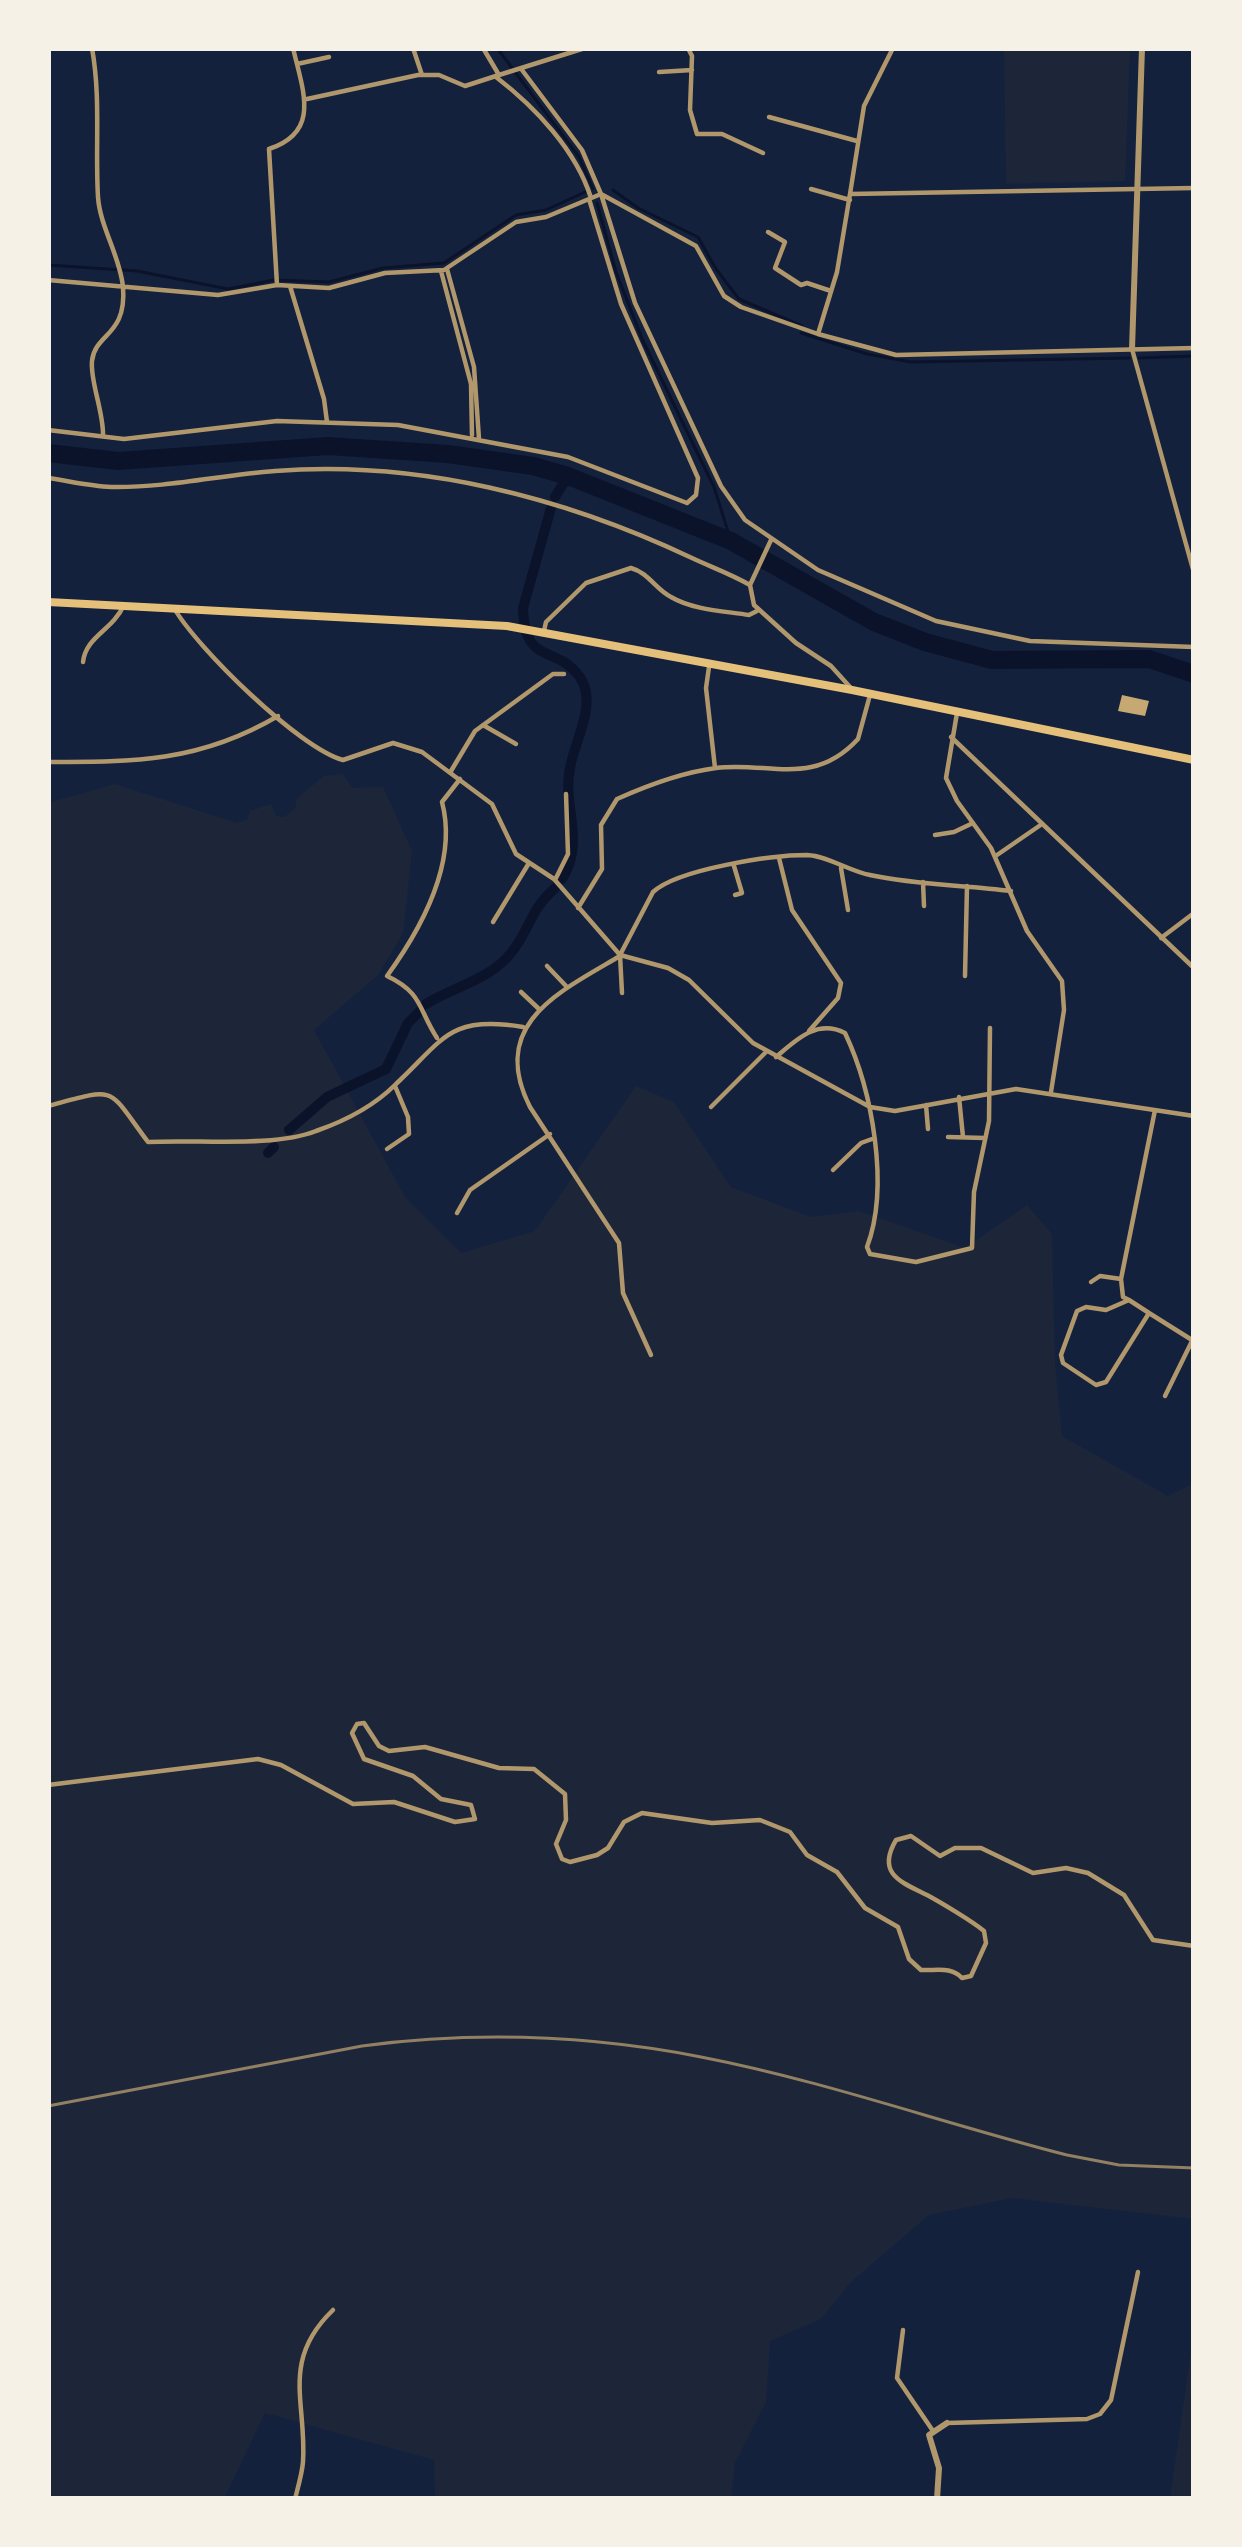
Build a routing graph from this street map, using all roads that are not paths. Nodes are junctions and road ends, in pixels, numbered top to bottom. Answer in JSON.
{"nodes":[{"id":1,"x":92,"y":48,"type":"edge"},
{"id":2,"x":293,"y":48,"type":"edge"},
{"id":3,"x":413,"y":48,"type":"edge"},
{"id":4,"x":482,"y":48,"type":"edge"},
{"id":5,"x":585,"y":48,"type":"edge"},
{"id":6,"x":688,"y":48,"type":"edge"},
{"id":7,"x":892,"y":48,"type":"edge"},
{"id":8,"x":1142,"y":48,"type":"edge"},
{"id":9,"x":574,"y":50,"type":"edge"},
{"id":10,"x":329,"y":57,"type":"dead end"},
{"id":11,"x":297,"y":64,"type":"junction"},
{"id":12,"x":522,"y":70,"type":"junction"},
{"id":13,"x":692,"y":70,"type":"junction"},
{"id":14,"x":658,"y":72,"type":"dead end"},
{"id":15,"x":422,"y":75,"type":"junction"},
{"id":16,"x":499,"y":75,"type":"junction"},
{"id":17,"x":305,"y":100,"type":"junction"},
{"id":18,"x":769,"y":117,"type":"dead end"},
{"id":19,"x":856,"y":141,"type":"junction"},
{"id":20,"x":763,"y":153,"type":"dead end"},
{"id":21,"x":1194,"y":188,"type":"edge"},
{"id":22,"x":811,"y":189,"type":"dead end"},
{"id":23,"x":1139,"y":190,"type":"junction"},
{"id":24,"x":602,"y":194,"type":"junction"},
{"id":25,"x":850,"y":197,"type":"junction"},
{"id":26,"x":590,"y":198,"type":"junction"},
{"id":27,"x":768,"y":232,"type":"dead end"},
{"id":28,"x":444,"y":270,"type":"junction"},
{"id":29,"x":48,"y":280,"type":"edge"},
{"id":30,"x":277,"y":284,"type":"junction"},
{"id":31,"x":123,"y":286,"type":"junction"},
{"id":32,"x":290,"y":286,"type":"junction"},
{"id":33,"x":831,"y":291,"type":"junction"},
{"id":34,"x":818,"y":334,"type":"junction"},
{"id":35,"x":1194,"y":348,"type":"edge"},
{"id":36,"x":1132,"y":349,"type":"junction"},
{"id":37,"x":327,"y":422,"type":"junction"},
{"id":38,"x":48,"y":430,"type":"edge"},
{"id":39,"x":103,"y":436,"type":"junction"},
{"id":40,"x":475,"y":438,"type":"junction"},
{"id":41,"x":48,"y":478,"type":"edge"},
{"id":42,"x":771,"y":540,"type":"junction"},
{"id":43,"x":1194,"y":573,"type":"edge"},
{"id":44,"x":750,"y":585,"type":"junction"},
{"id":45,"x":48,"y":602,"type":"edge"},
{"id":46,"x":124,"y":605,"type":"junction"},
{"id":47,"x":174,"y":608,"type":"junction"},
{"id":48,"x":757,"y":610,"type":"junction"},
{"id":49,"x":543,"y":631,"type":"junction"},
{"id":50,"x":1194,"y":647,"type":"edge"},
{"id":51,"x":82,"y":662,"type":"dead end"},
{"id":52,"x":710,"y":663,"type":"junction"},
{"id":53,"x":564,"y":674,"type":"dead end"},
{"id":54,"x":852,"y":690,"type":"junction"},
{"id":55,"x":870,"y":695,"type":"junction"},
{"id":56,"x":957,"y":713,"type":"junction"},
{"id":57,"x":278,"y":716,"type":"junction"},
{"id":58,"x":482,"y":725,"type":"junction"},
{"id":59,"x":951,"y":737,"type":"junction"},
{"id":60,"x":516,"y":744,"type":"dead end"},
{"id":61,"x":1194,"y":760,"type":"edge"},
{"id":62,"x":48,"y":762,"type":"edge"},
{"id":63,"x":716,"y":768,"type":"junction"},
{"id":64,"x":450,"y":772,"type":"junction"},
{"id":65,"x":460,"y":779,"type":"junction"},
{"id":66,"x":566,"y":794,"type":"dead end"},
{"id":67,"x":973,"y":823,"type":"junction"},
{"id":68,"x":1042,"y":824,"type":"junction"},
{"id":69,"x":935,"y":836,"type":"dead end"},
{"id":70,"x":996,"y":856,"type":"junction"},
{"id":71,"x":779,"y":857,"type":"junction"},
{"id":72,"x":529,"y":862,"type":"junction"},
{"id":73,"x":734,"y":866,"type":"junction"},
{"id":74,"x":842,"y":868,"type":"junction"},
{"id":75,"x":554,"y":880,"type":"junction"},
{"id":76,"x":922,"y":882,"type":"junction"},
{"id":77,"x":967,"y":886,"type":"junction"},
{"id":78,"x":1011,"y":891,"type":"junction"},
{"id":79,"x":735,"y":895,"type":"dead end"},
{"id":80,"x":924,"y":906,"type":"dead end"},
{"id":81,"x":578,"y":908,"type":"junction"},
{"id":82,"x":848,"y":910,"type":"dead end"},
{"id":83,"x":1194,"y":913,"type":"edge"},
{"id":84,"x":493,"y":922,"type":"dead end"},
{"id":85,"x":1161,"y":938,"type":"junction"},
{"id":86,"x":620,"y":956,"type":"junction"},
{"id":87,"x":547,"y":966,"type":"dead end"},
{"id":88,"x":1194,"y":968,"type":"edge"},
{"id":89,"x":965,"y":976,"type":"dead end"},
{"id":90,"x":567,"y":987,"type":"junction"},
{"id":91,"x":521,"y":992,"type":"dead end"},
{"id":92,"x":622,"y":993,"type":"dead end"},
{"id":93,"x":538,"y":1009,"type":"junction"},
{"id":94,"x":523,"y":1028,"type":"junction"},
{"id":95,"x":990,"y":1028,"type":"dead end"},
{"id":96,"x":809,"y":1031,"type":"junction"},
{"id":97,"x":438,"y":1039,"type":"junction"},
{"id":98,"x":767,"y":1051,"type":"junction"},
{"id":99,"x":776,"y":1057,"type":"junction"},
{"id":100,"x":48,"y":1066,"type":"edge"},
{"id":101,"x":48,"y":1077,"type":"edge"},
{"id":102,"x":395,"y":1086,"type":"junction"},
{"id":103,"x":987,"y":1092,"type":"junction"},
{"id":104,"x":1052,"y":1092,"type":"junction"},
{"id":105,"x":959,"y":1097,"type":"junction"},
{"id":106,"x":926,"y":1104,"type":"junction"},
{"id":107,"x":48,"y":1106,"type":"edge"},
{"id":108,"x":711,"y":1107,"type":"dead end"},
{"id":109,"x":870,"y":1107,"type":"junction"},
{"id":110,"x":1155,"y":1110,"type":"junction"},
{"id":111,"x":1194,"y":1116,"type":"edge"},
{"id":112,"x":928,"y":1129,"type":"dead end"},
{"id":113,"x":550,"y":1135,"type":"junction"},
{"id":114,"x":948,"y":1137,"type":"dead end"},
{"id":115,"x":963,"y":1137,"type":"junction"},
{"id":116,"x":872,"y":1138,"type":"junction"},
{"id":117,"x":985,"y":1138,"type":"junction"},
{"id":118,"x":387,"y":1149,"type":"dead end"},
{"id":119,"x":833,"y":1170,"type":"dead end"},
{"id":120,"x":458,"y":1213,"type":"dead end"},
{"id":121,"x":1120,"y":1279,"type":"junction"},
{"id":122,"x":1091,"y":1282,"type":"dead end"},
{"id":123,"x":1129,"y":1300,"type":"junction"},
{"id":124,"x":1149,"y":1312,"type":"junction"},
{"id":125,"x":1193,"y":1338,"type":"edge"},
{"id":126,"x":651,"y":1355,"type":"dead end"},
{"id":127,"x":1166,"y":1396,"type":"dead end"},
{"id":128,"x":48,"y":1785,"type":"edge"},
{"id":129,"x":1194,"y":1946,"type":"edge"},
{"id":130,"x":1138,"y":2272,"type":"dead end"},
{"id":131,"x":333,"y":2310,"type":"dead end"},
{"id":132,"x":903,"y":2330,"type":"dead end"},
{"id":133,"x":947,"y":2422,"type":"joint"},
{"id":134,"x":933,"y":2431,"type":"junction"},
{"id":135,"x":296,"y":2499,"type":"edge"},
{"id":136,"x":937,"y":2499,"type":"edge"}],
"edges":[{"from":1,"to":31,"type":"street"},
{"from":2,"to":11,"type":"street"},
{"from":3,"to":15,"type":"street"},
{"from":4,"to":16,"type":"street"},
{"from":5,"to":9,"type":"street"},
{"from":6,"to":13,"type":"street"},
{"from":7,"to":19,"type":"street"},
{"from":8,"to":23,"type":"street"},
{"from":9,"to":12,"type":"street"},
{"from":10,"to":11,"type":"street"},
{"from":11,"to":17,"type":"street"},
{"from":12,"to":16,"type":"street"},
{"from":12,"to":24,"type":"street"},
{"from":13,"to":14,"type":"street"},
{"from":13,"to":20,"type":"street"},
{"from":15,"to":16,"type":"street"},
{"from":15,"to":17,"type":"street"},
{"from":16,"to":26,"type":"street"},
{"from":17,"to":30,"type":"street"},
{"from":18,"to":19,"type":"street"},
{"from":19,"to":25,"type":"street"},
{"from":21,"to":23,"type":"street"},
{"from":22,"to":25,"type":"street"},
{"from":23,"to":25,"type":"street"},
{"from":23,"to":36,"type":"street"},
{"from":24,"to":26,"type":"street"},
{"from":24,"to":34,"type":"street"},
{"from":24,"to":42,"type":"street"},
{"from":25,"to":33,"type":"street"},
{"from":26,"to":28,"type":"street"},
{"from":26,"to":40,"type":"street"},
{"from":27,"to":33,"type":"street"},
{"from":28,"to":32,"type":"street"},
{"from":28,"to":40,"type":"street"},
{"from":29,"to":31,"type":"street"},
{"from":30,"to":31,"type":"street"},
{"from":30,"to":32,"type":"street"},
{"from":31,"to":39,"type":"street"},
{"from":32,"to":37,"type":"street"},
{"from":33,"to":34,"type":"street"},
{"from":34,"to":36,"type":"street"},
{"from":35,"to":36,"type":"street"},
{"from":36,"to":43,"type":"street"},
{"from":37,"to":39,"type":"street"},
{"from":37,"to":40,"type":"street"},
{"from":38,"to":39,"type":"street"},
{"from":41,"to":44,"type":"street"},
{"from":42,"to":44,"type":"street"},
{"from":42,"to":50,"type":"street"},
{"from":44,"to":48,"type":"street"},
{"from":45,"to":46,"type":"main road"},
{"from":46,"to":47,"type":"main road"},
{"from":46,"to":51,"type":"street"},
{"from":47,"to":49,"type":"main road"},
{"from":47,"to":57,"type":"street"},
{"from":48,"to":49,"type":"street"},
{"from":48,"to":54,"type":"street"},
{"from":49,"to":52,"type":"main road"},
{"from":52,"to":54,"type":"main road"},
{"from":52,"to":63,"type":"street"},
{"from":53,"to":58,"type":"street"},
{"from":54,"to":55,"type":"main road"},
{"from":55,"to":56,"type":"main road"},
{"from":55,"to":63,"type":"street"},
{"from":56,"to":59,"type":"street"},
{"from":56,"to":61,"type":"main road"},
{"from":57,"to":62,"type":"street"},
{"from":57,"to":64,"type":"street"},
{"from":58,"to":60,"type":"street"},
{"from":58,"to":64,"type":"street"},
{"from":59,"to":67,"type":"street"},
{"from":59,"to":68,"type":"street"},
{"from":63,"to":81,"type":"street"},
{"from":64,"to":65,"type":"street"},
{"from":65,"to":72,"type":"street"},
{"from":65,"to":97,"type":"street"},
{"from":66,"to":75,"type":"street"},
{"from":67,"to":69,"type":"street"},
{"from":67,"to":70,"type":"street"},
{"from":68,"to":70,"type":"street"},
{"from":68,"to":85,"type":"street"},
{"from":70,"to":78,"type":"street"},
{"from":71,"to":73,"type":"street"},
{"from":71,"to":74,"type":"street"},
{"from":71,"to":96,"type":"street"},
{"from":72,"to":75,"type":"street"},
{"from":72,"to":84,"type":"street"},
{"from":73,"to":79,"type":"street"},
{"from":73,"to":86,"type":"street"},
{"from":74,"to":76,"type":"street"},
{"from":74,"to":82,"type":"street"},
{"from":75,"to":81,"type":"street"},
{"from":76,"to":77,"type":"street"},
{"from":76,"to":80,"type":"street"},
{"from":77,"to":78,"type":"street"},
{"from":77,"to":89,"type":"street"},
{"from":78,"to":104,"type":"street"},
{"from":81,"to":86,"type":"street"},
{"from":83,"to":85,"type":"street"},
{"from":85,"to":88,"type":"street"},
{"from":86,"to":90,"type":"street"},
{"from":86,"to":92,"type":"street"},
{"from":86,"to":98,"type":"street"},
{"from":87,"to":90,"type":"street"},
{"from":90,"to":93,"type":"street"},
{"from":91,"to":93,"type":"street"},
{"from":93,"to":94,"type":"street"},
{"from":94,"to":97,"type":"street"},
{"from":94,"to":113,"type":"street"},
{"from":95,"to":103,"type":"street"},
{"from":96,"to":99,"type":"street"},
{"from":96,"to":109,"type":"street"},
{"from":97,"to":102,"type":"street"},
{"from":98,"to":99,"type":"street"},
{"from":98,"to":108,"type":"street"},
{"from":99,"to":109,"type":"street"},
{"from":100,"to":101,"type":"street"},
{"from":102,"to":107,"type":"street"},
{"from":102,"to":118,"type":"street"},
{"from":103,"to":104,"type":"street"},
{"from":103,"to":105,"type":"street"},
{"from":103,"to":117,"type":"street"},
{"from":104,"to":110,"type":"street"},
{"from":105,"to":106,"type":"street"},
{"from":105,"to":115,"type":"street"},
{"from":106,"to":109,"type":"street"},
{"from":106,"to":112,"type":"street"},
{"from":109,"to":116,"type":"street"},
{"from":110,"to":111,"type":"street"},
{"from":110,"to":121,"type":"street"},
{"from":113,"to":120,"type":"street"},
{"from":113,"to":126,"type":"street"},
{"from":114,"to":115,"type":"street"},
{"from":115,"to":117,"type":"street"},
{"from":116,"to":117,"type":"street"},
{"from":116,"to":119,"type":"street"},
{"from":121,"to":122,"type":"street"},
{"from":121,"to":123,"type":"street"},
{"from":123,"to":124,"type":"street"},
{"from":123,"to":124,"type":"street"},
{"from":124,"to":125,"type":"street"},
{"from":125,"to":127,"type":"street"},
{"from":128,"to":129,"type":"street"},
{"from":130,"to":133,"type":"street"},
{"from":131,"to":135,"type":"street"},
{"from":132,"to":134,"type":"street"},
{"from":133,"to":134,"type":"street"},
{"from":134,"to":136,"type":"street"}]}
